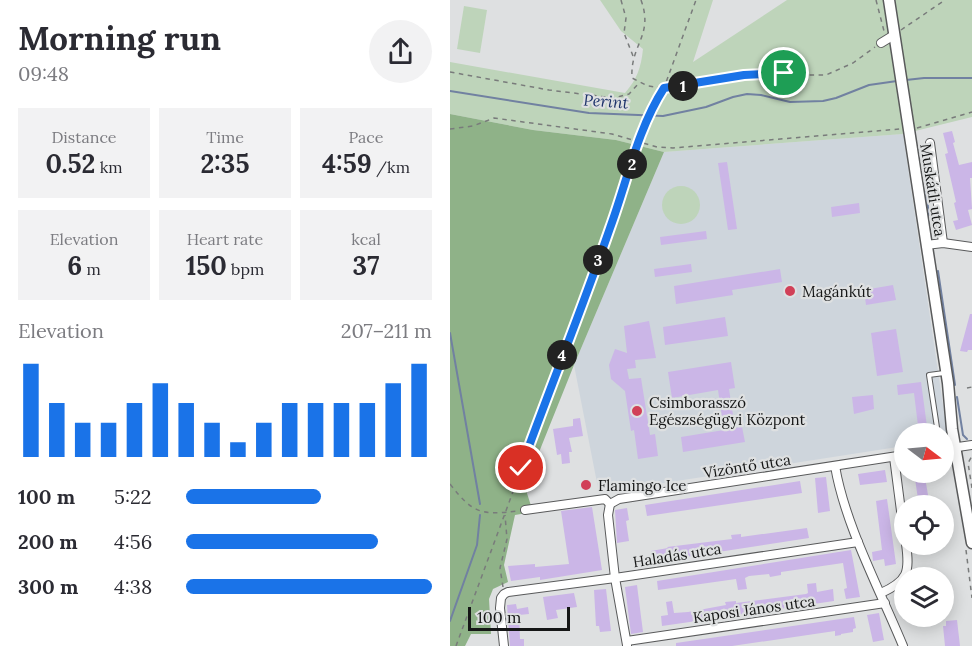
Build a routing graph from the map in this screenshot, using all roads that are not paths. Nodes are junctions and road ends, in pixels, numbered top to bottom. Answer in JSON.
{"nodes":[{"id":1,"x":889,"y":0,"type":"edge"},
{"id":2,"x":894,"y":34,"type":"junction"},
{"id":3,"x":881,"y":43,"type":"road end"},
{"id":4,"x":930,"y":143,"type":"dead end"},
{"id":5,"x":944,"y":243,"type":"junction"},
{"id":6,"x":926,"y":245,"type":"junction"},
{"id":7,"x":972,"y":247,"type":"edge"},
{"id":8,"x":947,"y":378,"type":"junction"},
{"id":9,"x":936,"y":423,"type":"edge"},
{"id":10,"x":958,"y":447,"type":"edge"},
{"id":11,"x":894,"y":457,"type":"edge"},
{"id":12,"x":834,"y":466,"type":"junction"},
{"id":13,"x":610,"y":504,"type":"junction"},
{"id":14,"x":525,"y":510,"type":"road end"},
{"id":15,"x":858,"y":542,"type":"junction"},
{"id":16,"x":972,"y":543,"type":"edge"},
{"id":17,"x":907,"y":555,"type":"edge"},
{"id":18,"x":615,"y":578,"type":"junction"},
{"id":19,"x":881,"y":593,"type":"junction"},
{"id":20,"x":885,"y":603,"type":"junction"},
{"id":21,"x":627,"y":644,"type":"edge"},
{"id":22,"x":504,"y":646,"type":"edge"},
{"id":23,"x":903,"y":646,"type":"edge"}],
"edges":[{"from":1,"to":2,"type":"main road","name":"Muskátli utca"},
{"from":2,"to":3,"type":"street"},
{"from":2,"to":6,"type":"main road","name":"Muskátli utca"},
{"from":4,"to":5,"type":"street"},
{"from":5,"to":6,"type":"street"},
{"from":5,"to":7,"type":"street"},
{"from":6,"to":8,"type":"main road","name":"Muskátli utca"},
{"from":8,"to":9,"type":"lane"},
{"from":8,"to":10,"type":"main road","name":"Muskátli utca"},
{"from":10,"to":16,"type":"main road","name":"Muskátli utca"},
{"from":11,"to":12,"type":"street","name":"Vízöntő utca"},
{"from":12,"to":13,"type":"street","name":"Vízöntő utca"},
{"from":12,"to":15,"type":"street"},
{"from":13,"to":14,"type":"street","name":"Vízöntő utca"},
{"from":13,"to":18,"type":"street"},
{"from":15,"to":18,"type":"street","name":"Haladás utca"},
{"from":15,"to":19,"type":"street"},
{"from":17,"to":19,"type":"street"},
{"from":18,"to":21,"type":"street"},
{"from":18,"to":22,"type":"street","name":"Haladás utca"},
{"from":19,"to":20,"type":"street"},
{"from":20,"to":21,"type":"street","name":"Kaposi János utca"},
{"from":20,"to":23,"type":"street"}]}
